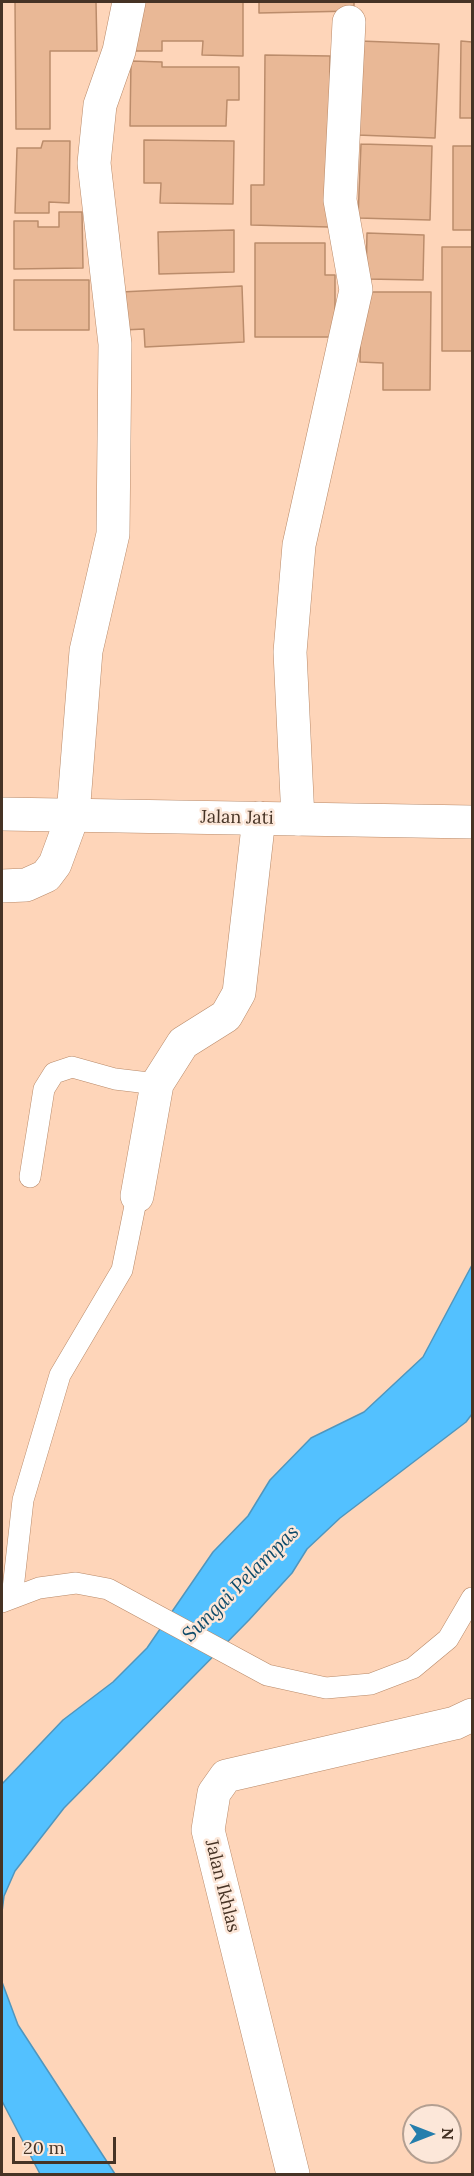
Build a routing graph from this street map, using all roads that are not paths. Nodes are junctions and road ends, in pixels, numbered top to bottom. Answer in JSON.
{"nodes":[{"id":1,"x":129,"y":2,"type":"edge"},
{"id":2,"x":349,"y":22,"type":"dead end"},
{"id":3,"x":2,"y":814,"type":"edge"},
{"id":4,"x":73,"y":815,"type":"junction"},
{"id":5,"x":259,"y":818,"type":"junction"},
{"id":6,"x":298,"y":819,"type":"junction"},
{"id":7,"x":472,"y":822,"type":"edge"},
{"id":8,"x":2,"y":886,"type":"edge"},
{"id":9,"x":157,"y":1084,"type":"junction"},
{"id":10,"x":30,"y":1177,"type":"dead end"},
{"id":11,"x":137,"y":1196,"type":"joint"},
{"id":12,"x":472,"y":1598,"type":"edge"},
{"id":13,"x":7,"y":1600,"type":"edge"},
{"id":14,"x":472,"y":1715,"type":"edge"},
{"id":15,"x":293,"y":2175,"type":"edge"}],
"edges":[{"from":1,"to":4,"type":"street"},
{"from":2,"to":6,"type":"street"},
{"from":3,"to":4,"type":"street","name":"Jalan Jati"},
{"from":4,"to":5,"type":"street","name":"Jalan Jati"},
{"from":4,"to":8,"type":"street"},
{"from":5,"to":6,"type":"street","name":"Jalan Jati"},
{"from":5,"to":9,"type":"street"},
{"from":6,"to":7,"type":"street","name":"Jalan Jati"},
{"from":9,"to":10,"type":"lane"},
{"from":9,"to":11,"type":"street"},
{"from":11,"to":13,"type":"lane"},
{"from":12,"to":13,"type":"lane"},
{"from":14,"to":15,"type":"street","name":"Jalan Ikhlas"}]}
